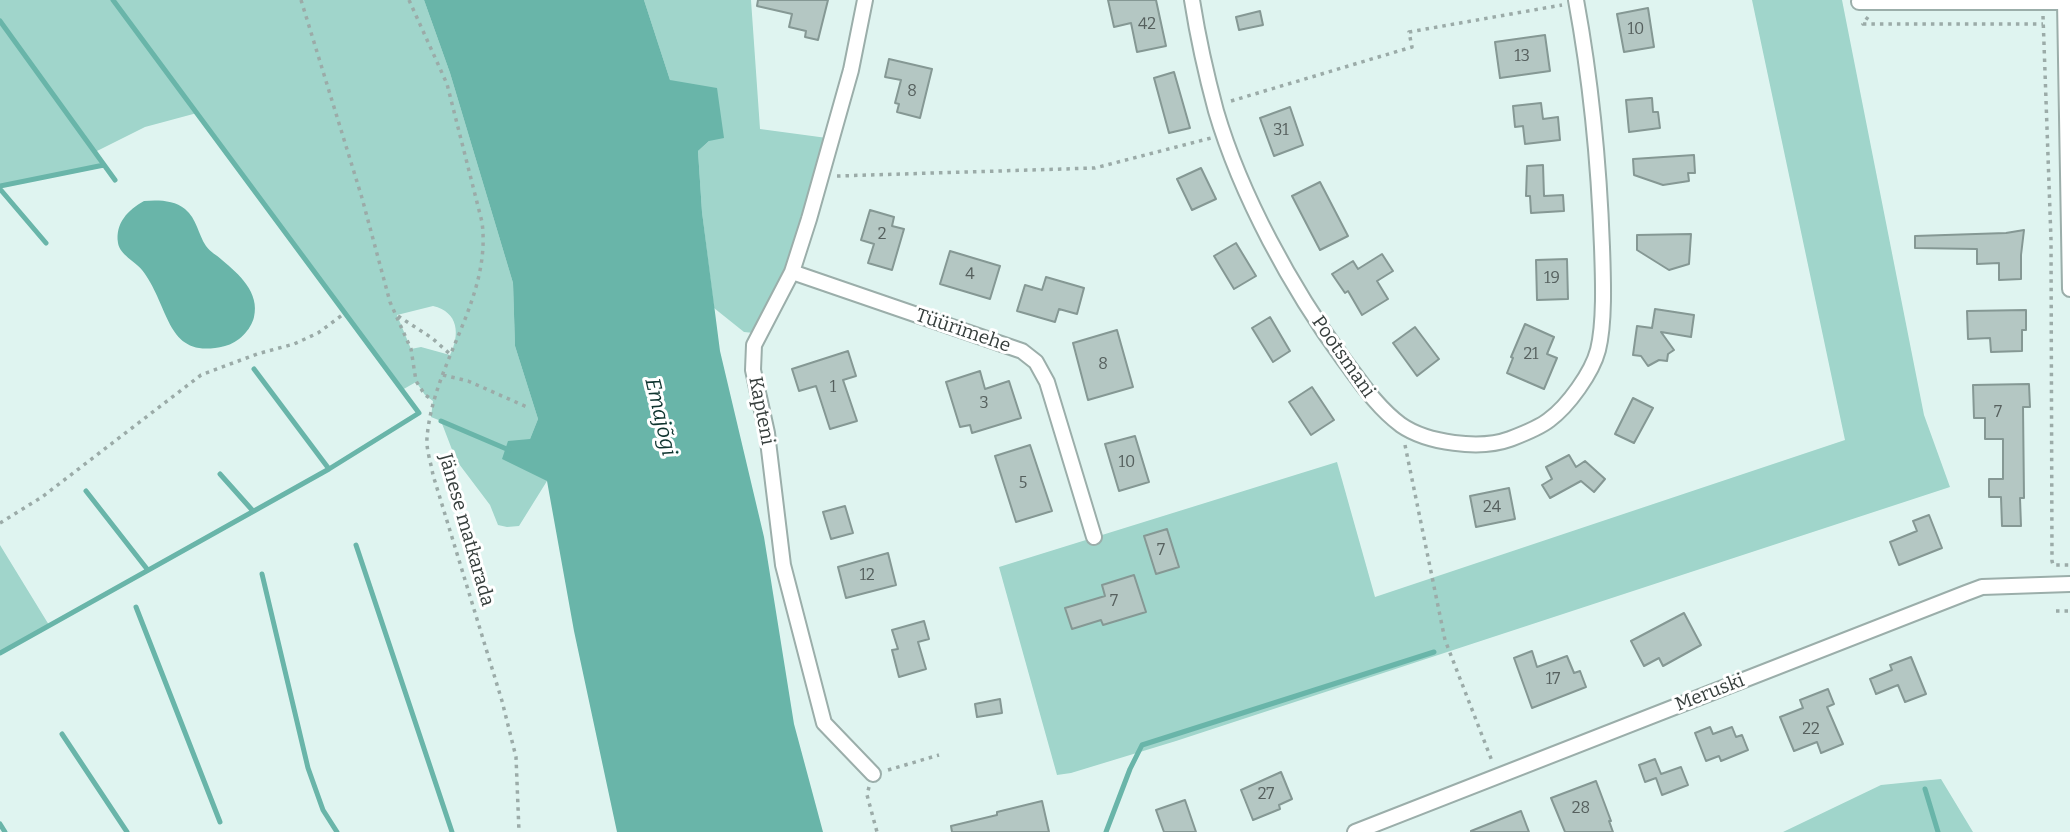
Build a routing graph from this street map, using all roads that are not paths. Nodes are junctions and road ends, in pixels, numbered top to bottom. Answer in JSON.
{"nodes":[{"id":1,"x":865,"y":0,"type":"edge"},
{"id":2,"x":1192,"y":0,"type":"edge"},
{"id":3,"x":1576,"y":1,"type":"edge"},
{"id":4,"x":1859,"y":2,"type":"dead end"},
{"id":5,"x":2067,"y":2,"type":"edge"},
{"id":6,"x":792,"y":272,"type":"junction"},
{"id":7,"x":2070,"y":289,"type":"edge"},
{"id":8,"x":1094,"y":537,"type":"dead end"},
{"id":9,"x":2070,"y":584,"type":"edge"},
{"id":10,"x":873,"y":774,"type":"road end"},
{"id":11,"x":1356,"y":832,"type":"edge"}],
"edges":[{"from":1,"to":6,"type":"street","name":"Kapteni"},
{"from":2,"to":3,"type":"street","name":"Pootsmani"},
{"from":4,"to":5,"type":"street"},
{"from":5,"to":7,"type":"street"},
{"from":6,"to":8,"type":"street","name":"Tüürimehe"},
{"from":6,"to":10,"type":"street","name":"Kapteni"},
{"from":9,"to":11,"type":"street","name":"Meruski"}]}
